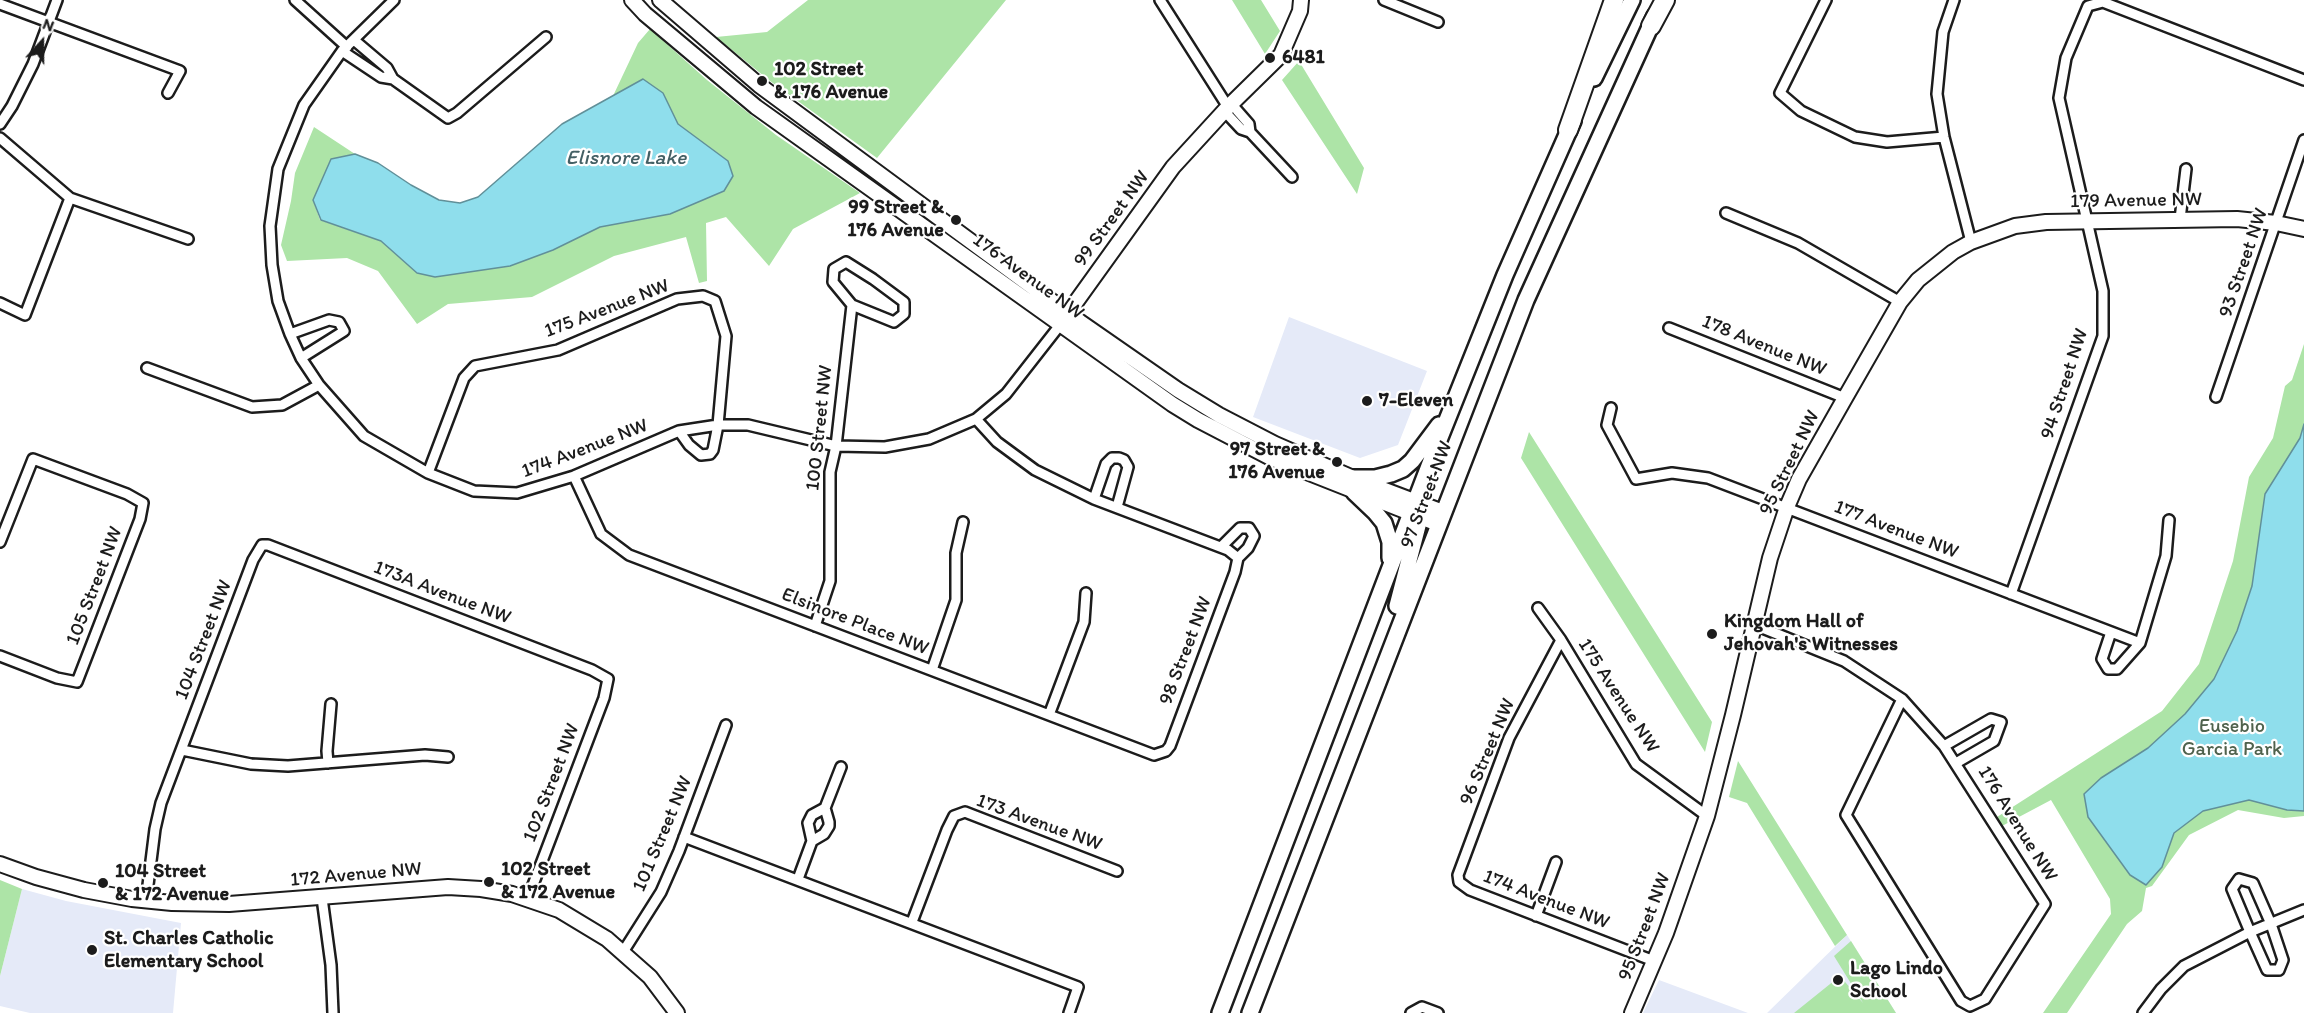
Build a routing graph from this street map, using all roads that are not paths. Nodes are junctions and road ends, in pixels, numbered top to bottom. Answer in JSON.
{"nodes":[{"id":1,"x":57,"y":0,"type":"edge"},
{"id":2,"x":296,"y":0,"type":"edge"},
{"id":3,"x":394,"y":0,"type":"edge"},
{"id":4,"x":632,"y":0,"type":"edge"},
{"id":5,"x":660,"y":0,"type":"edge"},
{"id":6,"x":1160,"y":0,"type":"edge"},
{"id":7,"x":1301,"y":0,"type":"edge"},
{"id":8,"x":1384,"y":0,"type":"edge"},
{"id":9,"x":1614,"y":0,"type":"edge"},
{"id":10,"x":1632,"y":0,"type":"edge"},
{"id":11,"x":1664,"y":0,"type":"edge"},
{"id":12,"x":1826,"y":0,"type":"edge"},
{"id":13,"x":1954,"y":0,"type":"edge"},
{"id":14,"x":0,"y":4,"type":"edge"},
{"id":15,"x":1438,"y":22,"type":"dead end"},
{"id":16,"x":48,"y":23,"type":"junction"},
{"id":17,"x":1651,"y":26,"type":"joint"},
{"id":18,"x":546,"y":37,"type":"dead end"},
{"id":19,"x":348,"y":46,"type":"junction"},
{"id":20,"x":393,"y":79,"type":"junction"},
{"id":21,"x":2304,"y":80,"type":"edge"},
{"id":22,"x":168,"y":93,"type":"dead end"},
{"id":23,"x":1228,"y":107,"type":"junction"},
{"id":24,"x":0,"y":124,"type":"edge"},
{"id":25,"x":1568,"y":130,"type":"junction"},
{"id":26,"x":1944,"y":137,"type":"junction"},
{"id":27,"x":0,"y":138,"type":"edge"},
{"id":28,"x":2304,"y":140,"type":"edge"},
{"id":29,"x":2186,"y":169,"type":"dead end"},
{"id":30,"x":1292,"y":177,"type":"dead end"},
{"id":31,"x":70,"y":198,"type":"junction"},
{"id":32,"x":1726,"y":213,"type":"dead end"},
{"id":33,"x":2180,"y":219,"type":"junction"},
{"id":34,"x":2087,"y":222,"type":"junction"},
{"id":35,"x":2276,"y":223,"type":"junction"},
{"id":36,"x":2304,"y":229,"type":"edge"},
{"id":37,"x":188,"y":239,"type":"dead end"},
{"id":38,"x":1971,"y":242,"type":"junction"},
{"id":39,"x":1900,"y":302,"type":"junction"},
{"id":40,"x":0,"y":303,"type":"edge"},
{"id":41,"x":852,"y":304,"type":"junction"},
{"id":42,"x":1068,"y":313,"type":"junction"},
{"id":43,"x":1060,"y":325,"type":"junction"},
{"id":44,"x":1670,"y":328,"type":"dead end"},
{"id":45,"x":290,"y":334,"type":"junction"},
{"id":46,"x":301,"y":358,"type":"junction"},
{"id":47,"x":147,"y":368,"type":"dead end"},
{"id":48,"x":319,"y":385,"type":"junction"},
{"id":49,"x":2216,"y":397,"type":"dead end"},
{"id":50,"x":1845,"y":398,"type":"junction"},
{"id":51,"x":1454,"y":405,"type":"junction"},
{"id":52,"x":1611,"y":408,"type":"dead end"},
{"id":53,"x":976,"y":419,"type":"junction"},
{"id":54,"x":718,"y":425,"type":"junction"},
{"id":55,"x":679,"y":431,"type":"junction"},
{"id":56,"x":836,"y":446,"type":"junction"},
{"id":57,"x":885,"y":447,"type":"joint"},
{"id":58,"x":428,"y":473,"type":"junction"},
{"id":59,"x":574,"y":476,"type":"junction"},
{"id":60,"x":1353,"y":485,"type":"junction"},
{"id":61,"x":1094,"y":499,"type":"junction"},
{"id":62,"x":1117,"y":507,"type":"junction"},
{"id":63,"x":1787,"y":507,"type":"junction"},
{"id":64,"x":1416,"y":511,"type":"junction"},
{"id":65,"x":1440,"y":518,"type":"junction"},
{"id":66,"x":2169,"y":520,"type":"dead end"},
{"id":67,"x":963,"y":522,"type":"dead end"},
{"id":68,"x":0,"y":542,"type":"edge"},
{"id":69,"x":262,"y":545,"type":"joint"},
{"id":70,"x":1221,"y":547,"type":"junction"},
{"id":71,"x":1238,"y":558,"type":"junction"},
{"id":72,"x":1390,"y":567,"type":"junction"},
{"id":73,"x":1086,"y":594,"type":"dead end"},
{"id":74,"x":2011,"y":594,"type":"junction"},
{"id":75,"x":1538,"y":608,"type":"dead end"},
{"id":76,"x":815,"y":626,"type":"junction"},
{"id":77,"x":1755,"y":626,"type":"junction"},
{"id":78,"x":2111,"y":632,"type":"junction"},
{"id":79,"x":1561,"y":640,"type":"junction"},
{"id":80,"x":2140,"y":643,"type":"junction"},
{"id":81,"x":0,"y":656,"type":"edge"},
{"id":82,"x":932,"y":670,"type":"junction"},
{"id":83,"x":1378,"y":679,"type":"junction"},
{"id":84,"x":608,"y":680,"type":"joint"},
{"id":85,"x":1902,"y":699,"type":"junction"},
{"id":86,"x":331,"y":704,"type":"dead end"},
{"id":87,"x":1048,"y":715,"type":"junction"},
{"id":88,"x":726,"y":725,"type":"dead end"},
{"id":89,"x":1944,"y":746,"type":"junction"},
{"id":90,"x":182,"y":750,"type":"junction"},
{"id":91,"x":1161,"y":753,"type":"joint"},
{"id":92,"x":448,"y":757,"type":"dead end"},
{"id":93,"x":328,"y":763,"type":"junction"},
{"id":94,"x":1956,"y":764,"type":"junction"},
{"id":95,"x":841,"y":767,"type":"dead end"},
{"id":96,"x":825,"y":808,"type":"junction"},
{"id":97,"x":1707,"y":816,"type":"junction"},
{"id":98,"x":684,"y":837,"type":"junction"},
{"id":99,"x":812,"y":841,"type":"junction"},
{"id":100,"x":1556,"y":862,"type":"dead end"},
{"id":101,"x":0,"y":864,"type":"edge"},
{"id":102,"x":1117,"y":871,"type":"dead end"},
{"id":103,"x":798,"y":879,"type":"junction"},
{"id":104,"x":1459,"y":882,"type":"joint"},
{"id":105,"x":322,"y":898,"type":"junction"},
{"id":106,"x":528,"y":898,"type":"junction"},
{"id":107,"x":146,"y":901,"type":"junction"},
{"id":108,"x":2304,"y":910,"type":"edge"},
{"id":109,"x":1536,"y":916,"type":"junction"},
{"id":110,"x":912,"y":922,"type":"junction"},
{"id":111,"x":2271,"y":924,"type":"junction"},
{"id":112,"x":2250,"y":932,"type":"junction"},
{"id":113,"x":623,"y":952,"type":"junction"},
{"id":114,"x":1654,"y":961,"type":"junction"},
{"id":115,"x":333,"y":1013,"type":"edge"},
{"id":116,"x":677,"y":1013,"type":"edge"},
{"id":117,"x":1069,"y":1013,"type":"edge"},
{"id":118,"x":1220,"y":1013,"type":"edge"},
{"id":119,"x":1250,"y":1013,"type":"edge"},
{"id":120,"x":1411,"y":1013,"type":"edge"},
{"id":121,"x":1438,"y":1013,"type":"edge"},
{"id":122,"x":1632,"y":1013,"type":"edge"},
{"id":123,"x":2144,"y":1013,"type":"edge"}],
"edges":[{"from":1,"to":16,"type":"street"},
{"from":2,"to":19,"type":"street"},
{"from":3,"to":19,"type":"street"},
{"from":4,"to":43,"type":"street","name":"176 Avenue NW"},
{"from":5,"to":42,"type":"street","name":"176 Avenue NW"},
{"from":6,"to":23,"type":"street"},
{"from":7,"to":23,"type":"street","name":"99 Street NW"},
{"from":8,"to":15,"type":"street"},
{"from":9,"to":25,"type":"highway"},
{"from":10,"to":25,"type":"main road","name":"97 Street NW"},
{"from":11,"to":17,"type":"highway"},
{"from":12,"to":26,"type":"street"},
{"from":13,"to":26,"type":"street"},
{"from":14,"to":16,"type":"street"},
{"from":16,"to":22,"type":"street"},
{"from":16,"to":24,"type":"street"},
{"from":17,"to":65,"type":"main road","name":"97 Street NW"},
{"from":18,"to":20,"type":"street"},
{"from":19,"to":20,"type":"street"},
{"from":19,"to":20,"type":"street"},
{"from":19,"to":45,"type":"street","name":"174 Avenue NW"},
{"from":21,"to":34,"type":"street","name":"94 Street NW"},
{"from":23,"to":30,"type":"street"},
{"from":23,"to":42,"type":"street","name":"99 Street NW"},
{"from":25,"to":51,"type":"main road","name":"97 Street NW"},
{"from":26,"to":38,"type":"street"},
{"from":27,"to":31,"type":"street"},
{"from":28,"to":35,"type":"street","name":"93 Street NW"},
{"from":29,"to":33,"type":"street"},
{"from":31,"to":37,"type":"street"},
{"from":31,"to":40,"type":"street"},
{"from":32,"to":39,"type":"street"},
{"from":33,"to":34,"type":"street","name":"179 Avenue NW"},
{"from":33,"to":35,"type":"street","name":"179 Avenue NW"},
{"from":34,"to":38,"type":"street","name":"179 Avenue NW"},
{"from":34,"to":74,"type":"street","name":"94 Street NW"},
{"from":35,"to":36,"type":"street","name":"179 Avenue NW"},
{"from":35,"to":49,"type":"street","name":"93 Street NW"},
{"from":38,"to":39,"type":"street","name":"95 Street NW"},
{"from":39,"to":50,"type":"street","name":"95 Street NW"},
{"from":41,"to":41,"type":"street"},
{"from":41,"to":56,"type":"street","name":"100 Street NW"},
{"from":42,"to":43,"type":"street","name":"99 Street NW"},
{"from":42,"to":60,"type":"street","name":"176 Avenue NW"},
{"from":43,"to":53,"type":"street","name":"99 Street NW"},
{"from":43,"to":60,"type":"street","name":"176 Avenue NW"},
{"from":44,"to":50,"type":"street","name":"178 Avenue NW"},
{"from":45,"to":46,"type":"street","name":"174 Avenue NW"},
{"from":45,"to":46,"type":"street"},
{"from":46,"to":48,"type":"street","name":"174 Avenue NW"},
{"from":47,"to":48,"type":"street"},
{"from":48,"to":58,"type":"street","name":"174 Avenue NW"},
{"from":50,"to":63,"type":"street","name":"95 Street NW"},
{"from":51,"to":60,"type":"main road"},
{"from":51,"to":64,"type":"main road","name":"97 Street NW"},
{"from":52,"to":63,"type":"street","name":"177 Avenue NW"},
{"from":53,"to":57,"type":"street","name":"99 Street NW"},
{"from":53,"to":61,"type":"street"},
{"from":54,"to":55,"type":"street","name":"174 Avenue NW"},
{"from":54,"to":55,"type":"street","name":"174 Avenue NW"},
{"from":54,"to":56,"type":"street","name":"174 Avenue NW"},
{"from":54,"to":58,"type":"street","name":"175 Avenue NW"},
{"from":55,"to":59,"type":"street","name":"174 Avenue NW"},
{"from":56,"to":57,"type":"street","name":"174 Avenue NW"},
{"from":56,"to":76,"type":"street","name":"100 Street NW"},
{"from":58,"to":59,"type":"street","name":"174 Avenue NW"},
{"from":59,"to":76,"type":"street","name":"Elsinore Place NW"},
{"from":60,"to":64,"type":"street","name":"176 Avenue NW"},
{"from":60,"to":72,"type":"main road"},
{"from":61,"to":62,"type":"street"},
{"from":61,"to":62,"type":"street"},
{"from":62,"to":70,"type":"street"},
{"from":63,"to":74,"type":"street","name":"177 Avenue NW"},
{"from":63,"to":77,"type":"street","name":"95 Street NW"},
{"from":64,"to":65,"type":"street","name":"176 Avenue NW"},
{"from":64,"to":72,"type":"main road","name":"97 Street NW"},
{"from":64,"to":83,"type":"main road"},
{"from":65,"to":83,"type":"main road","name":"97 Street NW"},
{"from":66,"to":80,"type":"street"},
{"from":67,"to":82,"type":"street"},
{"from":68,"to":81,"type":"street","name":"105 Street NW"},
{"from":69,"to":84,"type":"street","name":"173A Avenue NW"},
{"from":69,"to":90,"type":"street","name":"104 Street NW"},
{"from":70,"to":71,"type":"street"},
{"from":70,"to":71,"type":"street"},
{"from":71,"to":91,"type":"street","name":"98 Street NW"},
{"from":72,"to":118,"type":"main road","name":"97 Street NW"},
{"from":73,"to":87,"type":"street"},
{"from":74,"to":78,"type":"street","name":"177 Avenue NW"},
{"from":75,"to":79,"type":"street","name":"175 Avenue NW"},
{"from":76,"to":82,"type":"street","name":"Elsinore Place NW"},
{"from":77,"to":85,"type":"street","name":"176 Avenue NW"},
{"from":77,"to":97,"type":"street","name":"95 Street NW"},
{"from":78,"to":80,"type":"street","name":"177 Avenue NW"},
{"from":78,"to":80,"type":"street"},
{"from":79,"to":97,"type":"street","name":"175 Avenue NW"},
{"from":79,"to":104,"type":"street","name":"96 Street NW"},
{"from":82,"to":87,"type":"street","name":"Elsinore Place NW"},
{"from":83,"to":119,"type":"main road","name":"97 Street NW"},
{"from":84,"to":106,"type":"street","name":"102 Street NW"},
{"from":85,"to":89,"type":"street","name":"176 Avenue NW"},
{"from":85,"to":94,"type":"street","name":"176 Avenue NW"},
{"from":86,"to":93,"type":"street"},
{"from":87,"to":91,"type":"street","name":"Elsinore Place NW"},
{"from":88,"to":98,"type":"street","name":"101 Street NW"},
{"from":89,"to":94,"type":"street","name":"176 Avenue NW"},
{"from":89,"to":94,"type":"street","name":"176 Avenue NW"},
{"from":90,"to":93,"type":"street"},
{"from":90,"to":107,"type":"street","name":"104 Street NW"},
{"from":92,"to":93,"type":"street"},
{"from":95,"to":96,"type":"street"},
{"from":96,"to":99,"type":"street"},
{"from":96,"to":99,"type":"street"},
{"from":97,"to":114,"type":"street","name":"95 Street NW"},
{"from":98,"to":103,"type":"street"},
{"from":98,"to":113,"type":"street","name":"101 Street NW"},
{"from":99,"to":103,"type":"street"},
{"from":100,"to":109,"type":"street"},
{"from":101,"to":107,"type":"street","name":"172 Avenue NW"},
{"from":102,"to":110,"type":"street","name":"173 Avenue NW"},
{"from":103,"to":110,"type":"street"},
{"from":104,"to":109,"type":"street","name":"174 Avenue NW"},
{"from":105,"to":106,"type":"street","name":"172 Avenue NW"},
{"from":105,"to":107,"type":"street","name":"172 Avenue NW"},
{"from":105,"to":115,"type":"street"},
{"from":106,"to":113,"type":"street","name":"172 Avenue NW"},
{"from":108,"to":111,"type":"street"},
{"from":109,"to":114,"type":"street","name":"174 Avenue NW"},
{"from":110,"to":117,"type":"street"},
{"from":111,"to":112,"type":"street"},
{"from":111,"to":112,"type":"street"},
{"from":111,"to":112,"type":"street"},
{"from":112,"to":123,"type":"street"},
{"from":113,"to":116,"type":"street","name":"172 Avenue NW"},
{"from":114,"to":122,"type":"street","name":"95 Street NW"},
{"from":120,"to":121,"type":"street"}]}
